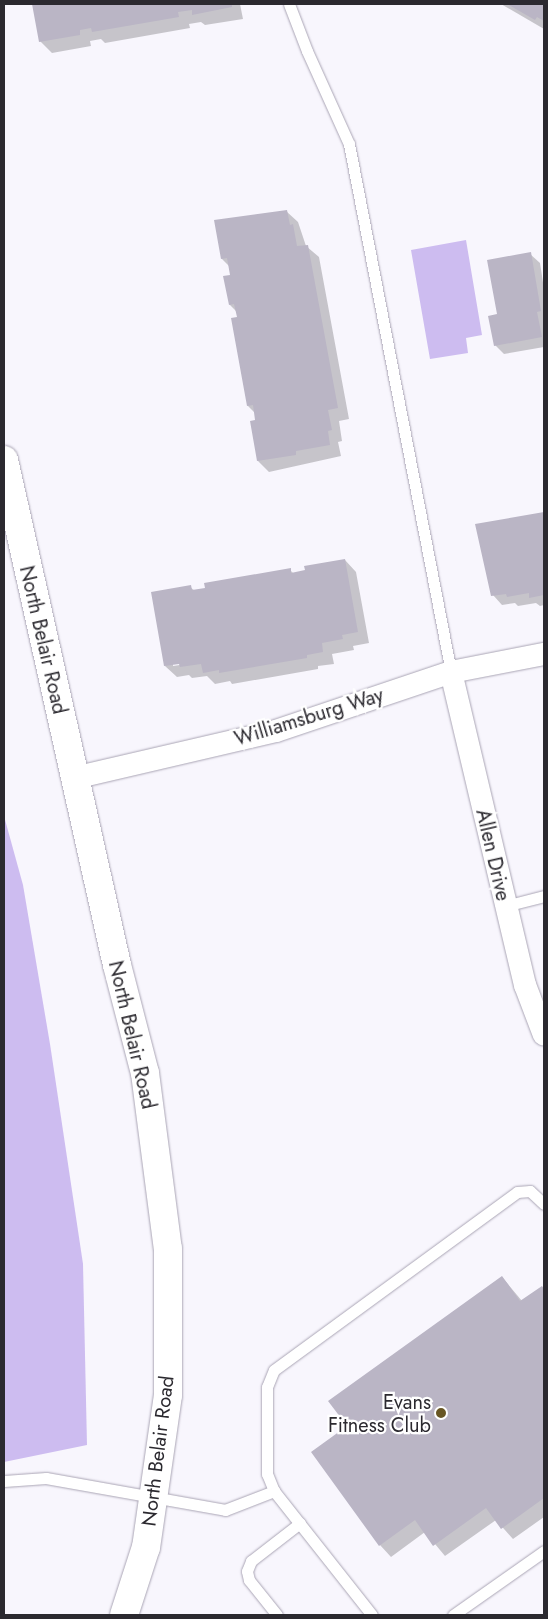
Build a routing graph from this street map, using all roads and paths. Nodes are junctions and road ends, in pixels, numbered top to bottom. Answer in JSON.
{"nodes":[{"id":1,"x":289,"y":4,"type":"edge"},
{"id":2,"x":4,"y":460,"type":"edge"},
{"id":3,"x":544,"y":654,"type":"edge"},
{"id":4,"x":451,"y":672,"type":"junction"},
{"id":5,"x":74,"y":778,"type":"junction"},
{"id":6,"x":544,"y":896,"type":"edge"},
{"id":7,"x":505,"y":906,"type":"junction"},
{"id":8,"x":544,"y":1035,"type":"edge"},
{"id":9,"x":544,"y":1204,"type":"edge"},
{"id":10,"x":4,"y":1481,"type":"edge"},
{"id":11,"x":274,"y":1491,"type":"junction"},
{"id":12,"x":153,"y":1499,"type":"junction"},
{"id":13,"x":300,"y":1523,"type":"junction"},
{"id":14,"x":544,"y":1551,"type":"edge"},
{"id":15,"x":124,"y":1615,"type":"edge"},
{"id":16,"x":277,"y":1615,"type":"edge"},
{"id":17,"x":372,"y":1615,"type":"edge"},
{"id":18,"x":453,"y":1615,"type":"edge"}],
"edges":[{"from":1,"to":4,"type":"lane"},
{"from":2,"to":5,"type":"street","name":"North Belair Road"},
{"from":3,"to":4,"type":"street","name":"Williamsburg Way"},
{"from":4,"to":5,"type":"street","name":"Williamsburg Way"},
{"from":4,"to":7,"type":"street","name":"Allen Drive"},
{"from":5,"to":12,"type":"street","name":"North Belair Road"},
{"from":6,"to":7,"type":"lane"},
{"from":7,"to":8,"type":"street","name":"Allen Drive"},
{"from":9,"to":11,"type":"lane"},
{"from":10,"to":12,"type":"lane"},
{"from":11,"to":12,"type":"lane"},
{"from":11,"to":13,"type":"lane"},
{"from":12,"to":15,"type":"street","name":"North Belair Road"},
{"from":13,"to":16,"type":"lane"},
{"from":13,"to":17,"type":"lane"},
{"from":14,"to":18,"type":"lane"}]}
